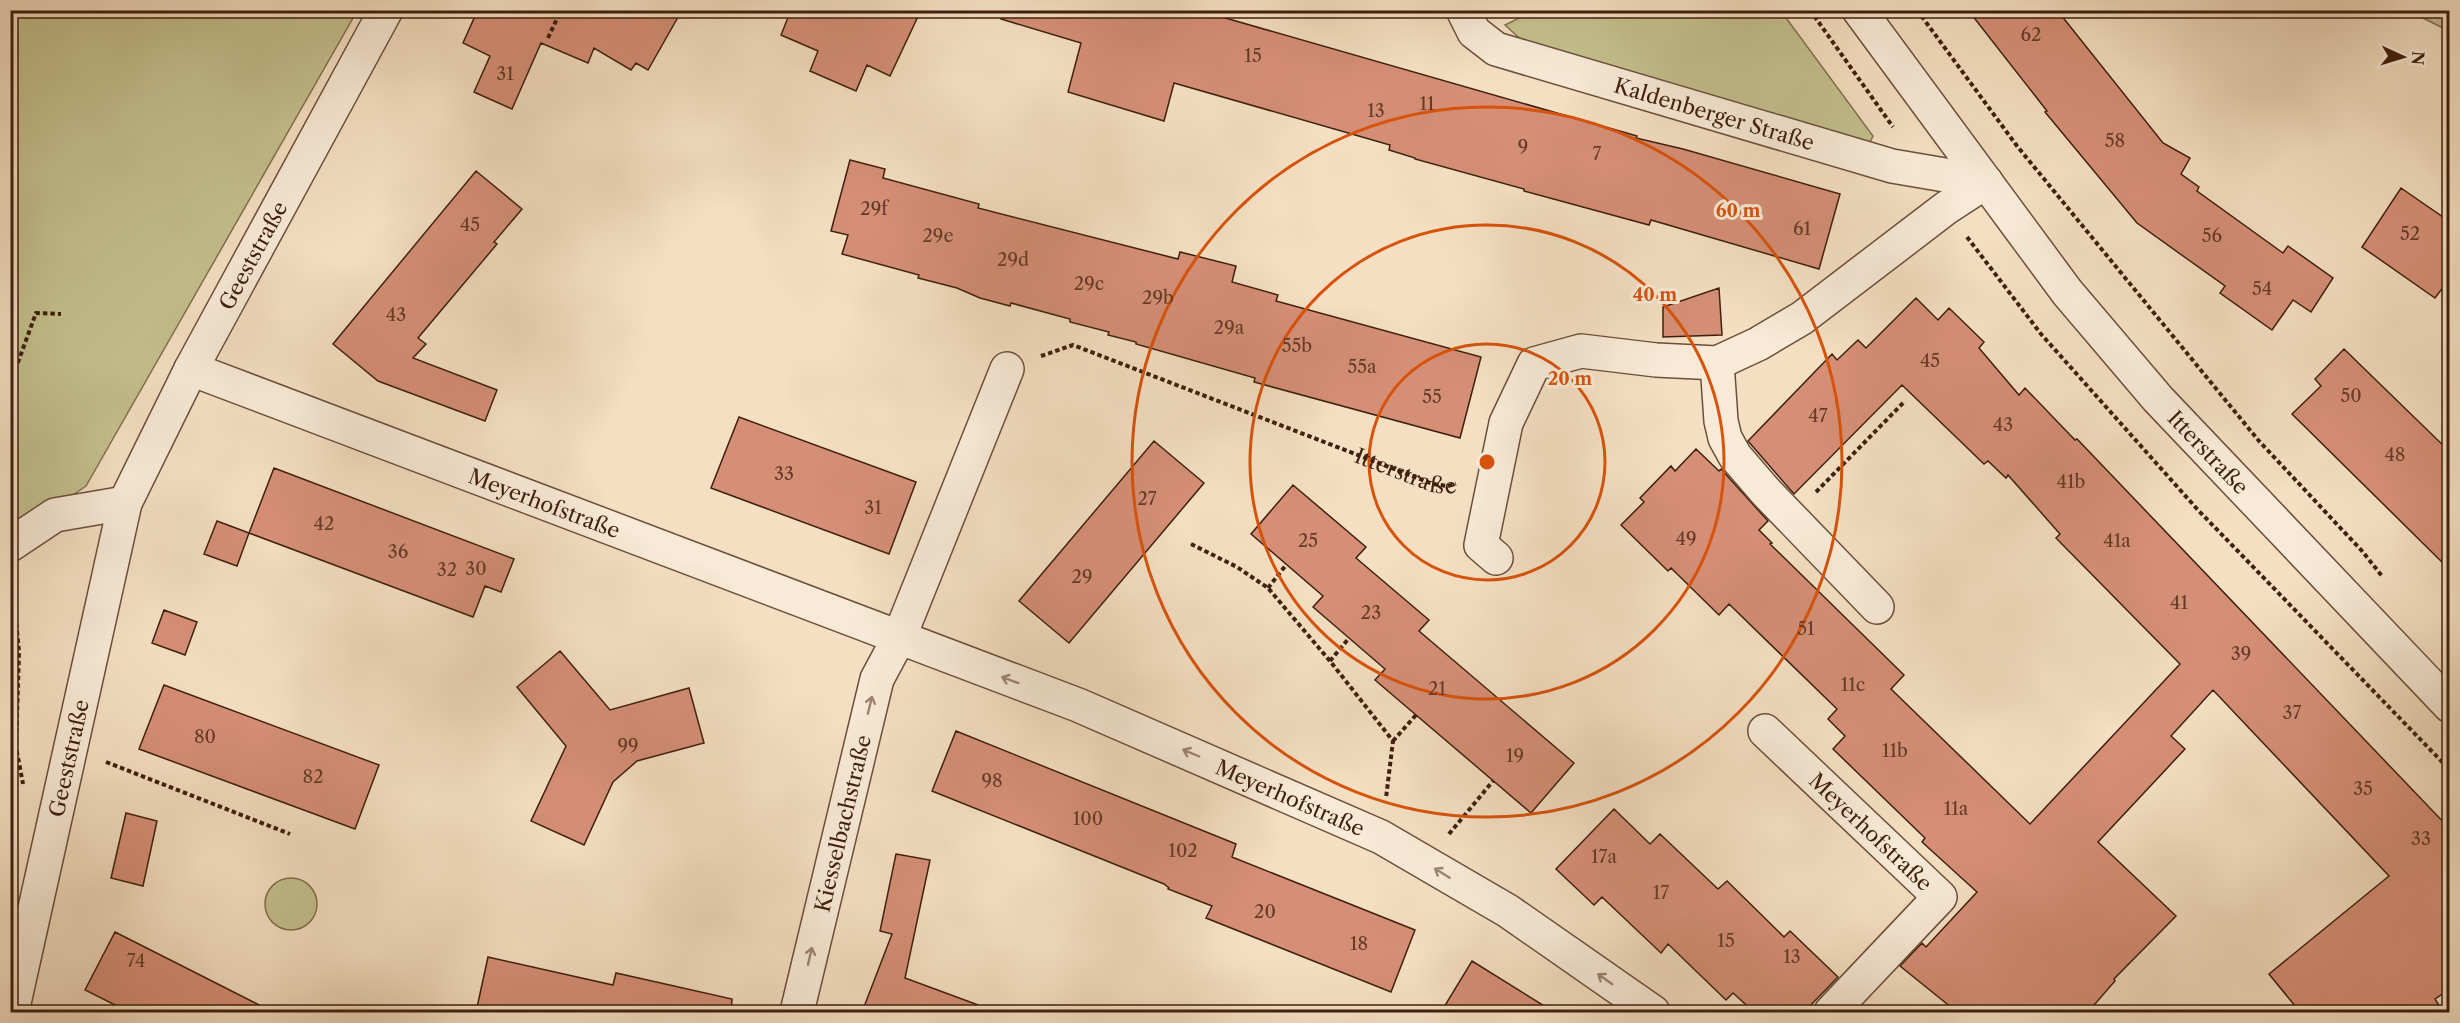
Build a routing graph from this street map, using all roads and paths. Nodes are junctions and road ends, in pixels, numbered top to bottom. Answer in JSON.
{"nodes":[{"id":1,"x":386,"y":10,"type":"edge"},
{"id":2,"x":561,"y":10,"type":"edge"},
{"id":3,"x":1463,"y":10,"type":"edge"},
{"id":4,"x":1809,"y":10,"type":"edge"},
{"id":5,"x":1859,"y":10,"type":"edge"},
{"id":6,"x":1917,"y":10,"type":"edge"},
{"id":7,"x":548,"y":38,"type":"dead end"},
{"id":8,"x":1845,"y":60,"type":"dead end"},
{"id":9,"x":1986,"y":182,"type":"junction"},
{"id":10,"x":1962,"y":232,"type":"dead end"},
{"id":11,"x":61,"y":314,"type":"dead end"},
{"id":12,"x":1717,"y":363,"type":"junction"},
{"id":13,"x":191,"y":369,"type":"junction"},
{"id":14,"x":1007,"y":369,"type":"joint"},
{"id":15,"x":10,"y":384,"type":"edge"},
{"id":16,"x":1904,"y":402,"type":"dead end"},
{"id":17,"x":1457,"y":484,"type":"dead end"},
{"id":18,"x":125,"y":504,"type":"junction"},
{"id":19,"x":1791,"y":518,"type":"junction"},
{"id":20,"x":1191,"y":544,"type":"dead end"},
{"id":21,"x":10,"y":545,"type":"edge"},
{"id":22,"x":1496,"y":558,"type":"dead end"},
{"id":23,"x":1286,"y":565,"type":"dead end"},
{"id":24,"x":2383,"y":578,"type":"dead end"},
{"id":25,"x":1268,"y":588,"type":"junction"},
{"id":26,"x":10,"y":600,"type":"edge"},
{"id":27,"x":1877,"y":607,"type":"dead end"},
{"id":28,"x":899,"y":638,"type":"junction"},
{"id":29,"x":1349,"y":638,"type":"dead end"},
{"id":30,"x":1330,"y":661,"type":"junction"},
{"id":31,"x":2450,"y":706,"type":"edge"},
{"id":32,"x":1416,"y":715,"type":"dead end"},
{"id":33,"x":1765,"y":731,"type":"dead end"},
{"id":34,"x":1393,"y":741,"type":"junction"},
{"id":35,"x":70,"y":748,"type":"junction"},
{"id":36,"x":2450,"y":770,"type":"edge"},
{"id":37,"x":1493,"y":781,"type":"dead end"},
{"id":38,"x":60,"y":795,"type":"junction"},
{"id":39,"x":290,"y":834,"type":"dead end"},
{"id":40,"x":1381,"y":837,"type":"junction"},
{"id":41,"x":1425,"y":862,"type":"junction"},
{"id":42,"x":12,"y":1012,"type":"edge"},
{"id":43,"x":797,"y":1012,"type":"edge"},
{"id":44,"x":1653,"y":1012,"type":"edge"},
{"id":45,"x":1831,"y":1012,"type":"edge"}],
"edges":[{"from":1,"to":13,"type":"street","name":"Geeststraße"},
{"from":2,"to":7,"type":"path"},
{"from":3,"to":9,"type":"street","name":"Kaldenberger Straße"},
{"from":4,"to":8,"type":"path"},
{"from":5,"to":9,"type":"street","name":"Itterstraße"},
{"from":6,"to":24,"type":"path"},
{"from":9,"to":12,"type":"street"},
{"from":9,"to":31,"type":"street","name":"Itterstraße"},
{"from":10,"to":36,"type":"path"},
{"from":11,"to":15,"type":"path"},
{"from":12,"to":19,"type":"street"},
{"from":12,"to":22,"type":"street"},
{"from":13,"to":18,"type":"street","name":"Geeststraße"},
{"from":13,"to":28,"type":"street","name":"Meyerhofstraße"},
{"from":14,"to":17,"type":"path","name":"Itterstraße"},
{"from":14,"to":28,"type":"street"},
{"from":16,"to":19,"type":"path"},
{"from":18,"to":21,"type":"street"},
{"from":18,"to":35,"type":"street","name":"Geeststraße"},
{"from":19,"to":27,"type":"street"},
{"from":20,"to":25,"type":"path"},
{"from":23,"to":25,"type":"path"},
{"from":25,"to":30,"type":"path"},
{"from":26,"to":38,"type":"path"},
{"from":40,"to":28,"type":"street","name":"Meyerhofstraße","one_way":true},
{"from":43,"to":28,"type":"street","name":"Kiesselbachstraße","one_way":true},
{"from":29,"to":30,"type":"path"},
{"from":30,"to":34,"type":"path"},
{"from":32,"to":34,"type":"path"},
{"from":33,"to":45,"type":"street","name":"Meyerhofstraße"},
{"from":34,"to":40,"type":"path"},
{"from":35,"to":38,"type":"street","name":"Geeststraße"},
{"from":35,"to":39,"type":"path"},
{"from":37,"to":41,"type":"path"},
{"from":38,"to":42,"type":"street","name":"Geeststraße"},
{"from":40,"to":41,"type":"street","name":"Meyerhofstraße"},
{"from":44,"to":41,"type":"street","name":"Meyerhofstraße","one_way":true}]}
